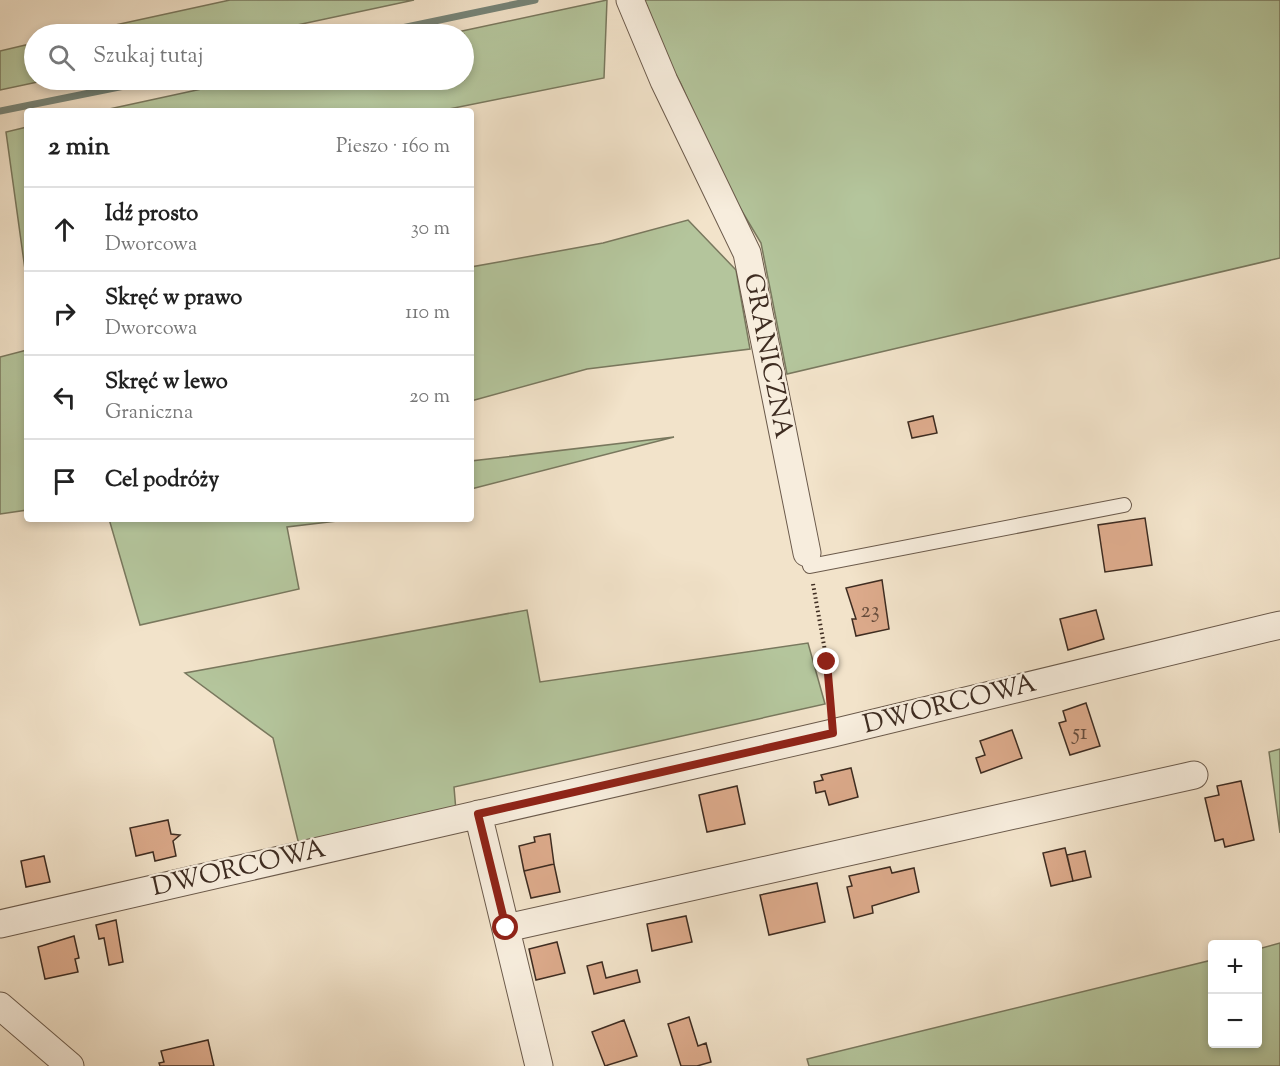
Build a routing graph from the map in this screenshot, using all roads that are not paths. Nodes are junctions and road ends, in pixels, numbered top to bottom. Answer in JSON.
{"nodes":[{"id":1,"x":630,"y":0,"type":"edge"},
{"id":2,"x":1124,"y":505,"type":"dead end"},
{"id":3,"x":809,"y":560,"type":"joint"},
{"id":4,"x":1280,"y":625,"type":"edge"},
{"id":5,"x":1194,"y":775,"type":"dead end"},
{"id":6,"x":478,"y":814,"type":"junction"},
{"id":7,"x":0,"y":924,"type":"edge"},
{"id":8,"x":506,"y":928,"type":"junction"},
{"id":9,"x":0,"y":1006,"type":"edge"},
{"id":10,"x":70,"y":1066,"type":"edge"},
{"id":11,"x":539,"y":1066,"type":"edge"}],
"edges":[{"from":1,"to":3,"type":"street","name":"GRANICZNA"},
{"from":2,"to":3,"type":"lane"},
{"from":4,"to":6,"type":"street","name":"DWORCOWA"},
{"from":5,"to":8,"type":"street"},
{"from":6,"to":7,"type":"street","name":"DWORCOWA"},
{"from":6,"to":8,"type":"street"},
{"from":8,"to":11,"type":"street"},
{"from":9,"to":10,"type":"street"}]}
